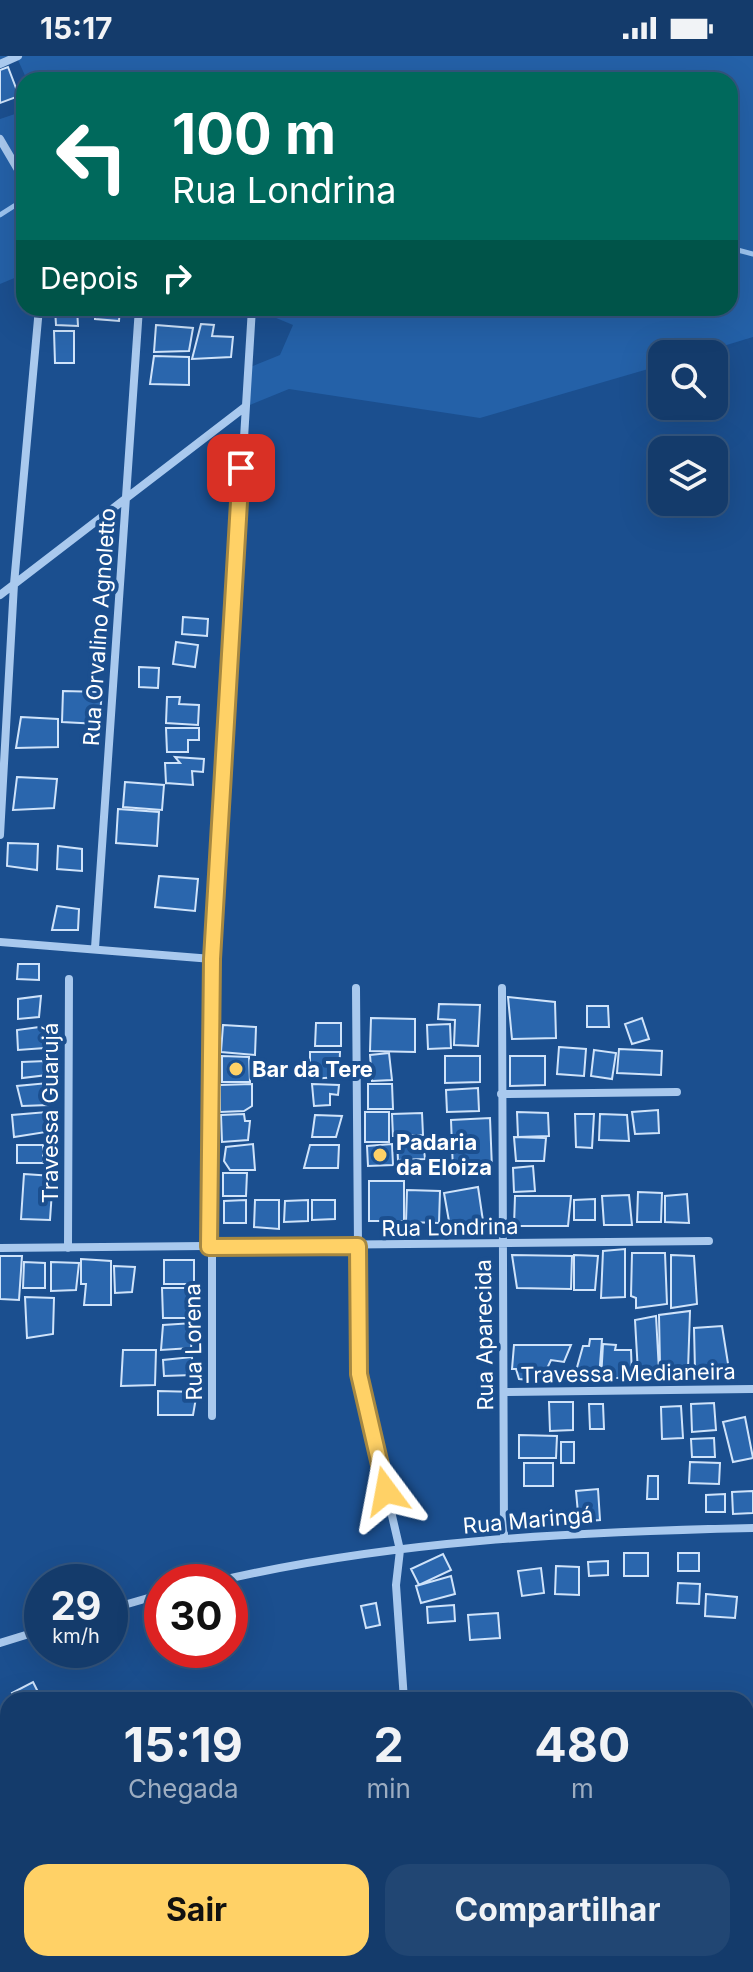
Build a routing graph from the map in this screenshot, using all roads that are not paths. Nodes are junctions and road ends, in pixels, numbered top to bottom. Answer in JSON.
{"nodes":[{"id":1,"x":18,"y":56,"type":"edge"},
{"id":2,"x":0,"y":64,"type":"edge"},
{"id":3,"x":0,"y":139,"type":"edge"},
{"id":4,"x":16,"y":170,"type":"edge"},
{"id":5,"x":38,"y":316,"type":"edge"},
{"id":6,"x":138,"y":316,"type":"edge"},
{"id":7,"x":251,"y":316,"type":"edge"},
{"id":8,"x":245,"y":407,"type":"junction"},
{"id":9,"x":126,"y":500,"type":"junction"},
{"id":10,"x":14,"y":584,"type":"junction"},
{"id":11,"x":0,"y":595,"type":"edge"},
{"id":12,"x":0,"y":835,"type":"edge"},
{"id":13,"x":0,"y":942,"type":"edge"},
{"id":14,"x":95,"y":948,"type":"junction"},
{"id":15,"x":212,"y":959,"type":"junction"},
{"id":16,"x":69,"y":979,"type":"dead end"},
{"id":17,"x":356,"y":988,"type":"dead end"},
{"id":18,"x":502,"y":988,"type":"dead end"},
{"id":19,"x":677,"y":1092,"type":"dead end"},
{"id":20,"x":501,"y":1094,"type":"junction"},
{"id":21,"x":709,"y":1241,"type":"dead end"},
{"id":22,"x":501,"y":1244,"type":"junction"},
{"id":23,"x":358,"y":1246,"type":"junction"},
{"id":24,"x":209,"y":1247,"type":"junction"},
{"id":25,"x":0,"y":1248,"type":"edge"},
{"id":26,"x":68,"y":1248,"type":"junction"},
{"id":27,"x":752,"y":1389,"type":"edge"},
{"id":28,"x":504,"y":1392,"type":"junction"},
{"id":29,"x":212,"y":1416,"type":"dead end"},
{"id":30,"x":753,"y":1528,"type":"edge"},
{"id":31,"x":504,"y":1538,"type":"junction"},
{"id":32,"x":400,"y":1550,"type":"junction"},
{"id":33,"x":248,"y":1574,"type":"edge"},
{"id":34,"x":24,"y":1636,"type":"edge"},
{"id":35,"x":0,"y":1643,"type":"edge"},
{"id":36,"x":403,"y":1692,"type":"edge"}],
"edges":[{"from":1,"to":2,"type":"street"},
{"from":3,"to":4,"type":"street"},
{"from":5,"to":10,"type":"street"},
{"from":6,"to":9,"type":"street","name":"Rua Orvalino Agnoletto"},
{"from":7,"to":8,"type":"street","name":"Rua Lorena"},
{"from":8,"to":9,"type":"street"},
{"from":8,"to":15,"type":"street","name":"Rua Lorena"},
{"from":9,"to":10,"type":"street"},
{"from":9,"to":14,"type":"street","name":"Rua Orvalino Agnoletto"},
{"from":10,"to":11,"type":"street"},
{"from":10,"to":12,"type":"street"},
{"from":13,"to":14,"type":"street"},
{"from":14,"to":15,"type":"street"},
{"from":15,"to":24,"type":"street","name":"Rua Lorena"},
{"from":16,"to":26,"type":"street","name":"Travessa Guarujá"},
{"from":17,"to":23,"type":"street"},
{"from":18,"to":20,"type":"street","name":"Rua Aparecida"},
{"from":19,"to":20,"type":"street"},
{"from":20,"to":22,"type":"street","name":"Rua Aparecida"},
{"from":21,"to":22,"type":"street","name":"Rua Londrina"},
{"from":22,"to":23,"type":"street","name":"Rua Londrina"},
{"from":22,"to":28,"type":"street","name":"Rua Aparecida"},
{"from":23,"to":24,"type":"street","name":"Rua Londrina"},
{"from":23,"to":32,"type":"street"},
{"from":24,"to":26,"type":"street","name":"Rua Londrina"},
{"from":24,"to":29,"type":"street","name":"Rua Lorena"},
{"from":25,"to":26,"type":"street","name":"Rua Londrina"},
{"from":27,"to":28,"type":"street","name":"Travessa Medianeira"},
{"from":28,"to":31,"type":"street","name":"Rua Aparecida"},
{"from":30,"to":31,"type":"street","name":"Rua Maringá"},
{"from":31,"to":32,"type":"street","name":"Rua Maringá"},
{"from":32,"to":33,"type":"street","name":"Rua Maringá"},
{"from":32,"to":36,"type":"street"},
{"from":34,"to":35,"type":"street"}]}
